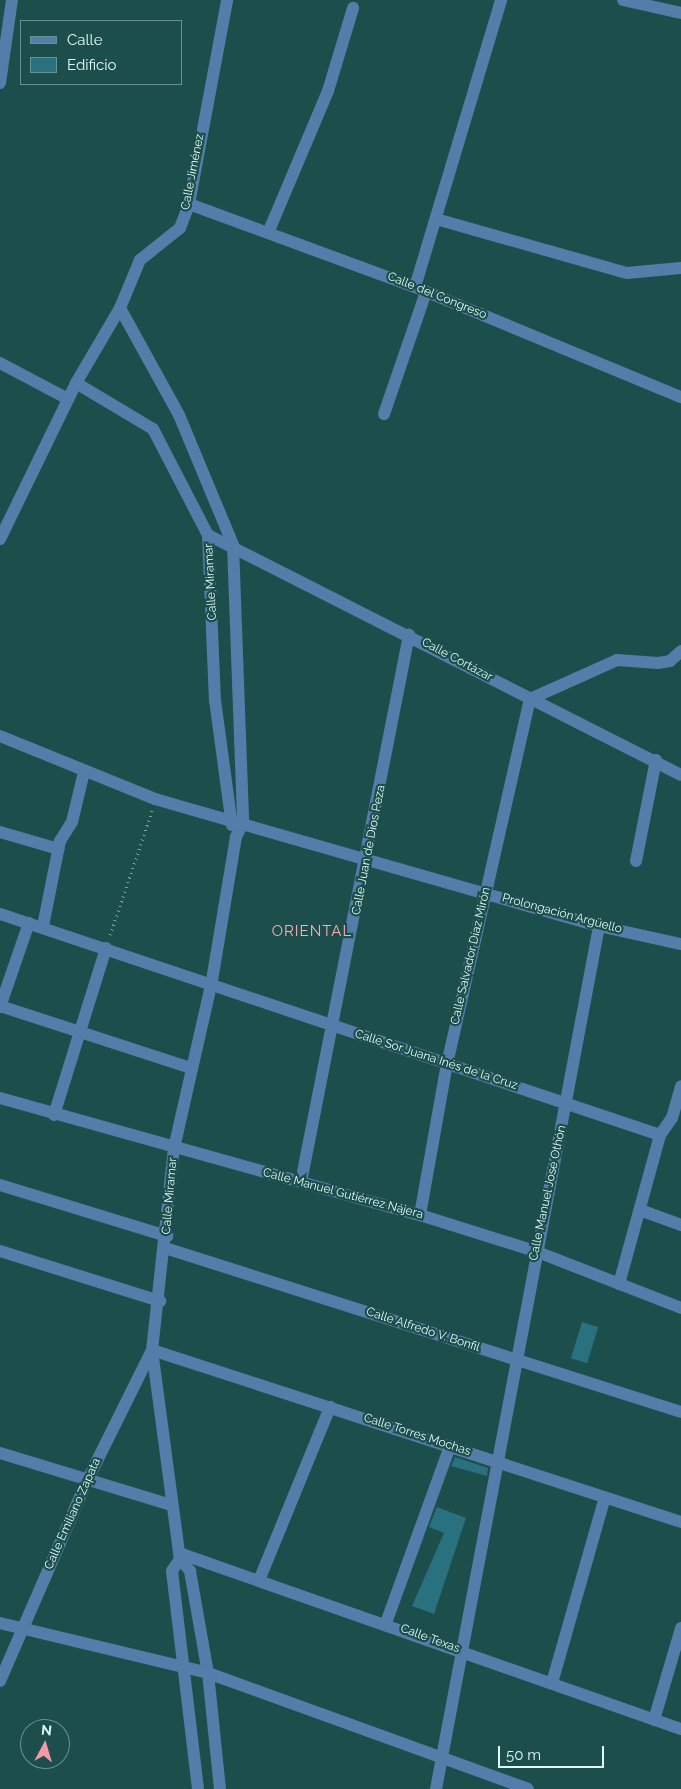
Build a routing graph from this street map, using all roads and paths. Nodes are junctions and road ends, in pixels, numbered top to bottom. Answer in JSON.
{"nodes":[{"id":1,"x":12,"y":0,"type":"edge"},
{"id":2,"x":227,"y":0,"type":"edge"},
{"id":3,"x":501,"y":0,"type":"edge"},
{"id":4,"x":623,"y":0,"type":"edge"},
{"id":5,"x":354,"y":8,"type":"dead end"},
{"id":6,"x":681,"y":13,"type":"edge"},
{"id":7,"x":0,"y":83,"type":"edge"},
{"id":8,"x":189,"y":204,"type":"junction"},
{"id":9,"x":436,"y":219,"type":"junction"},
{"id":10,"x":268,"y":233,"type":"junction"},
{"id":11,"x":681,"y":268,"type":"edge"},
{"id":12,"x":421,"y":289,"type":"junction"},
{"id":13,"x":120,"y":308,"type":"junction"},
{"id":14,"x":0,"y":363,"type":"edge"},
{"id":15,"x":76,"y":383,"type":"junction"},
{"id":16,"x":681,"y":397,"type":"edge"},
{"id":17,"x":68,"y":399,"type":"junction"},
{"id":18,"x":384,"y":414,"type":"dead end"},
{"id":19,"x":208,"y":535,"type":"junction"},
{"id":20,"x":0,"y":539,"type":"edge"},
{"id":21,"x":233,"y":545,"type":"junction"},
{"id":22,"x":409,"y":635,"type":"junction"},
{"id":23,"x":681,"y":651,"type":"edge"},
{"id":24,"x":530,"y":699,"type":"junction"},
{"id":25,"x":0,"y":736,"type":"edge"},
{"id":26,"x":656,"y":760,"type":"junction"},
{"id":27,"x":84,"y":772,"type":"junction"},
{"id":28,"x":681,"y":775,"type":"edge"},
{"id":29,"x":155,"y":799,"type":"junction"},
{"id":30,"x":230,"y":820,"type":"junction"},
{"id":31,"x":243,"y":823,"type":"junction"},
{"id":32,"x":0,"y":832,"type":"edge"},
{"id":33,"x":236,"y":837,"type":"junction"},
{"id":34,"x":58,"y":849,"type":"junction"},
{"id":35,"x":368,"y":857,"type":"junction"},
{"id":36,"x":636,"y":861,"type":"dead end"},
{"id":37,"x":485,"y":893,"type":"junction"},
{"id":38,"x":0,"y":914,"type":"edge"},
{"id":39,"x":29,"y":923,"type":"junction"},
{"id":40,"x":43,"y":926,"type":"junction"},
{"id":41,"x":599,"y":926,"type":"junction"},
{"id":42,"x":681,"y":944,"type":"edge"},
{"id":43,"x":106,"y":948,"type":"junction"},
{"id":44,"x":212,"y":982,"type":"junction"},
{"id":45,"x":0,"y":1006,"type":"edge"},
{"id":46,"x":334,"y":1026,"type":"junction"},
{"id":47,"x":78,"y":1031,"type":"junction"},
{"id":48,"x":447,"y":1064,"type":"junction"},
{"id":49,"x":191,"y":1068,"type":"junction"},
{"id":50,"x":681,"y":1086,"type":"edge"},
{"id":51,"x":0,"y":1098,"type":"edge"},
{"id":52,"x":567,"y":1102,"type":"junction"},
{"id":53,"x":54,"y":1115,"type":"junction"},
{"id":54,"x":677,"y":1121,"type":"edge"},
{"id":55,"x":660,"y":1134,"type":"junction"},
{"id":56,"x":174,"y":1148,"type":"junction"},
{"id":57,"x":301,"y":1182,"type":"junction"},
{"id":58,"x":0,"y":1185,"type":"edge"},
{"id":59,"x":640,"y":1210,"type":"junction"},
{"id":60,"x":420,"y":1214,"type":"junction"},
{"id":61,"x":681,"y":1225,"type":"edge"},
{"id":62,"x":166,"y":1242,"type":"junction"},
{"id":63,"x":0,"y":1251,"type":"edge"},
{"id":64,"x":535,"y":1251,"type":"junction"},
{"id":65,"x":619,"y":1284,"type":"junction"},
{"id":66,"x":160,"y":1301,"type":"junction"},
{"id":67,"x":681,"y":1308,"type":"edge"},
{"id":68,"x":152,"y":1350,"type":"junction"},
{"id":69,"x":516,"y":1360,"type":"junction"},
{"id":70,"x":330,"y":1407,"type":"junction"},
{"id":71,"x":681,"y":1412,"type":"edge"},
{"id":72,"x":450,"y":1446,"type":"junction"},
{"id":73,"x":0,"y":1453,"type":"edge"},
{"id":74,"x":499,"y":1462,"type":"junction"},
{"id":75,"x":88,"y":1479,"type":"junction"},
{"id":76,"x":605,"y":1497,"type":"junction"},
{"id":77,"x":171,"y":1505,"type":"junction"},
{"id":78,"x":681,"y":1522,"type":"edge"},
{"id":79,"x":179,"y":1556,"type":"junction"},
{"id":80,"x":260,"y":1578,"type":"junction"},
{"id":81,"x":0,"y":1623,"type":"edge"},
{"id":82,"x":386,"y":1623,"type":"junction"},
{"id":83,"x":681,"y":1628,"type":"edge"},
{"id":84,"x":22,"y":1629,"type":"junction"},
{"id":85,"x":463,"y":1651,"type":"junction"},
{"id":86,"x":182,"y":1668,"type":"junction"},
{"id":87,"x":208,"y":1673,"type":"junction"},
{"id":88,"x":0,"y":1681,"type":"edge"},
{"id":89,"x":552,"y":1684,"type":"junction"},
{"id":90,"x":654,"y":1720,"type":"junction"},
{"id":91,"x":681,"y":1729,"type":"edge"},
{"id":92,"x":444,"y":1758,"type":"junction"},
{"id":93,"x":198,"y":1789,"type":"edge"},
{"id":94,"x":220,"y":1789,"type":"edge"},
{"id":95,"x":436,"y":1789,"type":"edge"},
{"id":96,"x":528,"y":1789,"type":"edge"}],
"edges":[{"from":1,"to":7,"type":"street"},
{"from":2,"to":8,"type":"street","name":"Calle Jiménez"},
{"from":3,"to":9,"type":"street"},
{"from":4,"to":6,"type":"street"},
{"from":5,"to":10,"type":"street"},
{"from":8,"to":10,"type":"street","name":"Calle del Congreso"},
{"from":8,"to":13,"type":"street","name":"Calle Jiménez"},
{"from":9,"to":11,"type":"street"},
{"from":9,"to":12,"type":"street"},
{"from":10,"to":12,"type":"street","name":"Calle del Congreso"},
{"from":12,"to":16,"type":"street","name":"Calle del Congreso"},
{"from":12,"to":18,"type":"street"},
{"from":13,"to":15,"type":"street","name":"Calle Jiménez"},
{"from":13,"to":21,"type":"street"},
{"from":14,"to":17,"type":"street"},
{"from":15,"to":17,"type":"street","name":"Calle Jiménez"},
{"from":15,"to":19,"type":"street","name":"Calle Miramar"},
{"from":17,"to":20,"type":"street","name":"Calle Jiménez"},
{"from":19,"to":21,"type":"street","name":"Calle Cortázar"},
{"from":19,"to":30,"type":"street","name":"Calle Miramar"},
{"from":21,"to":22,"type":"street","name":"Calle Cortázar"},
{"from":21,"to":31,"type":"street","name":"Calle Miramar"},
{"from":22,"to":24,"type":"street","name":"Calle Cortázar"},
{"from":22,"to":35,"type":"street","name":"Calle Juan de Dios Peza"},
{"from":23,"to":24,"type":"street"},
{"from":24,"to":26,"type":"street","name":"Calle Cortázar"},
{"from":24,"to":37,"type":"street","name":"Calle Salvador Díaz Mirón"},
{"from":25,"to":27,"type":"street","name":"Prolongación Argüello"},
{"from":26,"to":28,"type":"street","name":"Calle Cortázar"},
{"from":26,"to":36,"type":"street"},
{"from":27,"to":29,"type":"street","name":"Prolongación Argüello"},
{"from":27,"to":34,"type":"street"},
{"from":29,"to":30,"type":"street","name":"Prolongación Argüello"},
{"from":29,"to":43,"type":"path"},
{"from":30,"to":31,"type":"street","name":"Prolongación Argüello"},
{"from":30,"to":33,"type":"street","name":"Calle Miramar"},
{"from":31,"to":33,"type":"street","name":"Calle Miramar"},
{"from":31,"to":35,"type":"street","name":"Prolongación Argüello"},
{"from":32,"to":34,"type":"street"},
{"from":33,"to":44,"type":"street","name":"Calle Miramar"},
{"from":34,"to":40,"type":"street"},
{"from":35,"to":37,"type":"street","name":"Prolongación Argüello"},
{"from":35,"to":46,"type":"street","name":"Calle Juan de Dios Peza"},
{"from":37,"to":41,"type":"street","name":"Prolongación Argüello"},
{"from":37,"to":48,"type":"street","name":"Calle Salvador Díaz Mirón"},
{"from":38,"to":39,"type":"street","name":"Calle Sor Juana Inés de la Cruz"},
{"from":39,"to":40,"type":"street","name":"Calle Sor Juana Inés de la Cruz"},
{"from":39,"to":45,"type":"street"},
{"from":40,"to":43,"type":"street","name":"Calle Sor Juana Inés de la Cruz"},
{"from":41,"to":42,"type":"street","name":"Prolongación Argüello"},
{"from":41,"to":52,"type":"street","name":"Calle Manuel José Othón"},
{"from":43,"to":44,"type":"street","name":"Calle Sor Juana Inés de la Cruz"},
{"from":43,"to":47,"type":"street"},
{"from":44,"to":46,"type":"street","name":"Calle Sor Juana Inés de la Cruz"},
{"from":44,"to":49,"type":"street","name":"Calle Miramar"},
{"from":45,"to":47,"type":"street"},
{"from":46,"to":48,"type":"street","name":"Calle Sor Juana Inés de la Cruz"},
{"from":46,"to":57,"type":"street","name":"Calle Juan de Dios Peza"},
{"from":47,"to":49,"type":"street"},
{"from":47,"to":53,"type":"street"},
{"from":48,"to":52,"type":"street","name":"Calle Sor Juana Inés de la Cruz"},
{"from":48,"to":60,"type":"street","name":"Calle Salvador Díaz Mirón"},
{"from":49,"to":56,"type":"street","name":"Calle Miramar"},
{"from":50,"to":54,"type":"street"},
{"from":51,"to":53,"type":"street","name":"Calle Manuel Gutiérrez Nájera"},
{"from":52,"to":55,"type":"street","name":"Calle Sor Juana Inés de la Cruz"},
{"from":52,"to":64,"type":"street","name":"Calle Manuel José Othón"},
{"from":53,"to":56,"type":"street","name":"Calle Manuel Gutiérrez Nájera"},
{"from":54,"to":55,"type":"street"},
{"from":55,"to":59,"type":"street"},
{"from":56,"to":57,"type":"street","name":"Calle Manuel Gutiérrez Nájera"},
{"from":56,"to":62,"type":"street","name":"Calle Miramar"},
{"from":57,"to":60,"type":"street","name":"Calle Manuel Gutiérrez Nájera"},
{"from":58,"to":62,"type":"street","name":"Calle Alfredo V. Bonfil"},
{"from":59,"to":61,"type":"street"},
{"from":59,"to":65,"type":"street"},
{"from":60,"to":64,"type":"street","name":"Calle Manuel Gutiérrez Nájera"},
{"from":62,"to":66,"type":"street","name":"Calle Miramar"},
{"from":62,"to":69,"type":"street","name":"Calle Alfredo V. Bonfil"},
{"from":63,"to":66,"type":"street"},
{"from":64,"to":65,"type":"street","name":"Calle Manuel Gutiérrez Nájera"},
{"from":64,"to":69,"type":"street","name":"Calle Manuel José Othón"},
{"from":65,"to":67,"type":"street","name":"Calle Manuel Gutiérrez Nájera"},
{"from":66,"to":68,"type":"street","name":"Calle Miramar"},
{"from":68,"to":70,"type":"street","name":"Calle Torres Mochas"},
{"from":68,"to":75,"type":"street","name":"Calle Emiliano Zapata"},
{"from":68,"to":77,"type":"street","name":"Calle Miramar"},
{"from":69,"to":71,"type":"street","name":"Calle Alfredo V. Bonfil"},
{"from":69,"to":74,"type":"street","name":"Calle Manuel José Othón"},
{"from":70,"to":72,"type":"street","name":"Calle Torres Mochas"},
{"from":70,"to":80,"type":"street"},
{"from":72,"to":74,"type":"street","name":"Calle Torres Mochas"},
{"from":72,"to":82,"type":"street"},
{"from":73,"to":75,"type":"street"},
{"from":74,"to":76,"type":"street","name":"Calle Torres Mochas"},
{"from":74,"to":85,"type":"street","name":"Calle Manuel José Othón"},
{"from":75,"to":77,"type":"street"},
{"from":75,"to":84,"type":"street","name":"Calle Emiliano Zapata"},
{"from":76,"to":78,"type":"street","name":"Calle Torres Mochas"},
{"from":76,"to":89,"type":"street"},
{"from":77,"to":79,"type":"street","name":"Calle Miramar"},
{"from":79,"to":80,"type":"street","name":"Calle Texas"},
{"from":79,"to":86,"type":"street","name":"Calle Miramar"},
{"from":79,"to":87,"type":"street","name":"Calle Miramar"},
{"from":80,"to":82,"type":"street","name":"Calle Texas"},
{"from":81,"to":84,"type":"street"},
{"from":82,"to":85,"type":"street","name":"Calle Texas"},
{"from":83,"to":90,"type":"street"},
{"from":84,"to":86,"type":"street"},
{"from":84,"to":88,"type":"street","name":"Calle Emiliano Zapata"},
{"from":85,"to":89,"type":"street","name":"Calle Texas"},
{"from":85,"to":92,"type":"street","name":"Calle Manuel José Othón"},
{"from":86,"to":87,"type":"street"},
{"from":86,"to":93,"type":"street","name":"Calle Miramar"},
{"from":87,"to":92,"type":"street"},
{"from":87,"to":94,"type":"street","name":"Calle Miramar"},
{"from":89,"to":90,"type":"street","name":"Calle Texas"},
{"from":90,"to":91,"type":"street","name":"Calle Texas"},
{"from":92,"to":95,"type":"street","name":"Calle Manuel José Othón"},
{"from":92,"to":96,"type":"street"}]}
